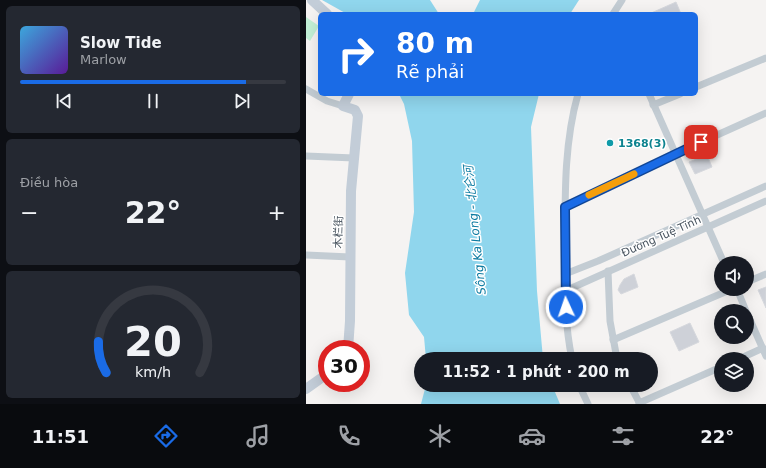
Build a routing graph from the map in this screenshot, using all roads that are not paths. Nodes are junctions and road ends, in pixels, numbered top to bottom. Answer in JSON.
{"nodes":[{"id":1,"x":312,"y":0,"type":"edge"},
{"id":2,"x":622,"y":0,"type":"edge"},
{"id":3,"x":325,"y":12,"type":"edge"},
{"id":4,"x":616,"y":12,"type":"edge"},
{"id":5,"x":766,"y":58,"type":"edge"},
{"id":6,"x":698,"y":86,"type":"edge"},
{"id":7,"x":306,"y":89,"type":"edge"},
{"id":8,"x":318,"y":96,"type":"edge"},
{"id":9,"x":318,"y":96,"type":"edge"},
{"id":10,"x":348,"y":96,"type":"edge"},
{"id":11,"x":578,"y":96,"type":"edge"},
{"id":12,"x":650,"y":96,"type":"edge"},
{"id":13,"x":675,"y":96,"type":"edge"},
{"id":14,"x":654,"y":105,"type":"junction"},
{"id":15,"x":343,"y":106,"type":"junction"},
{"id":16,"x":766,"y":113,"type":"edge"},
{"id":17,"x":675,"y":154,"type":"junction"},
{"id":18,"x":306,"y":156,"type":"edge"},
{"id":19,"x":354,"y":158,"type":"junction"},
{"id":20,"x":766,"y":186,"type":"edge"},
{"id":21,"x":766,"y":201,"type":"edge"},
{"id":22,"x":565,"y":207,"type":"junction"},
{"id":23,"x":702,"y":216,"type":"junction"},
{"id":24,"x":707,"y":227,"type":"junction"},
{"id":25,"x":306,"y":255,"type":"edge"},
{"id":26,"x":721,"y":256,"type":"edge"},
{"id":27,"x":350,"y":257,"type":"junction"},
{"id":28,"x":608,"y":271,"type":"junction"},
{"id":29,"x":564,"y":274,"type":"junction"},
{"id":30,"x":766,"y":274,"type":"edge"},
{"id":31,"x":754,"y":279,"type":"edge"},
{"id":32,"x":565,"y":291,"type":"junction"},
{"id":33,"x":716,"y":296,"type":"edge"},
{"id":34,"x":754,"y":328,"type":"edge"},
{"id":35,"x":349,"y":340,"type":"edge"},
{"id":36,"x":613,"y":340,"type":"junction"},
{"id":37,"x":570,"y":352,"type":"edge"},
{"id":38,"x":616,"y":352,"type":"edge"},
{"id":39,"x":764,"y":352,"type":"edge"},
{"id":40,"x":754,"y":355,"type":"edge"},
{"id":41,"x":714,"y":370,"type":"edge"},
{"id":42,"x":318,"y":380,"type":"edge"},
{"id":43,"x":306,"y":389,"type":"edge"},
{"id":44,"x":582,"y":392,"type":"edge"},
{"id":45,"x":634,"y":392,"type":"edge"},
{"id":46,"x":639,"y":403,"type":"edge"},
{"id":47,"x":588,"y":404,"type":"edge"}],
"edges":[{"from":1,"to":3,"type":"street"},
{"from":2,"to":4,"type":"street"},
{"from":5,"to":6,"type":"street"},
{"from":7,"to":9,"type":"street"},
{"from":8,"to":15,"type":"street"},
{"from":10,"to":15,"type":"street"},
{"from":11,"to":22,"type":"street"},
{"from":12,"to":14,"type":"street"},
{"from":13,"to":14,"type":"street"},
{"from":14,"to":17,"type":"street"},
{"from":15,"to":19,"type":"street","name":"木栏街"},
{"from":16,"to":17,"type":"street"},
{"from":17,"to":22,"type":"street"},
{"from":17,"to":23,"type":"street"},
{"from":18,"to":19,"type":"street"},
{"from":19,"to":27,"type":"street","name":"木栏街"},
{"from":20,"to":23,"type":"street","name":"Đường Tuệ Tĩnh"},
{"from":21,"to":24,"type":"street","name":"Đường Tuệ Tĩnh"},
{"from":22,"to":29,"type":"street"},
{"from":23,"to":24,"type":"street"},
{"from":23,"to":29,"type":"street","name":"Đường Tuệ Tĩnh"},
{"from":24,"to":26,"type":"street"},
{"from":24,"to":28,"type":"street","name":"Đường Tuệ Tĩnh"},
{"from":25,"to":27,"type":"street"},
{"from":27,"to":35,"type":"street","name":"木栏街"},
{"from":28,"to":32,"type":"street","name":"Đường Tuệ Tĩnh"},
{"from":28,"to":36,"type":"street"},
{"from":29,"to":32,"type":"street"},
{"from":30,"to":31,"type":"street"},
{"from":32,"to":37,"type":"street"},
{"from":33,"to":36,"type":"street"},
{"from":34,"to":39,"type":"street"},
{"from":36,"to":38,"type":"street"},
{"from":39,"to":40,"type":"street"},
{"from":41,"to":46,"type":"street"},
{"from":42,"to":43,"type":"street"},
{"from":44,"to":47,"type":"street"},
{"from":45,"to":46,"type":"street"}]}
